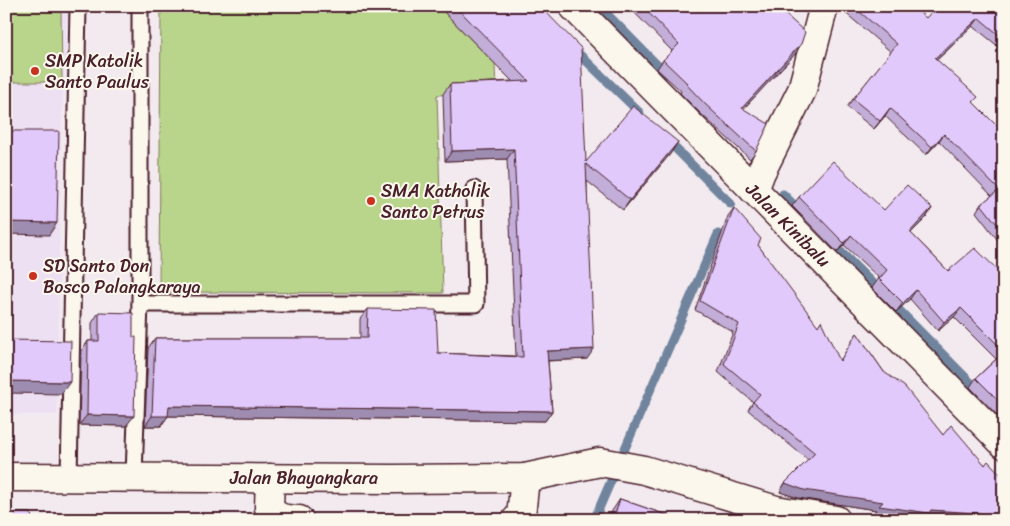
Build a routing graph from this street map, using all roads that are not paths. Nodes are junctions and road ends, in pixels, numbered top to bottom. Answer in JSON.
{"nodes":[{"id":1,"x":78,"y":6,"type":"edge"},
{"id":2,"x":140,"y":6,"type":"edge"},
{"id":3,"x":573,"y":6,"type":"edge"},
{"id":4,"x":824,"y":6,"type":"edge"},
{"id":5,"x":474,"y":190,"type":"dead end"},
{"id":6,"x":754,"y":190,"type":"junction"},
{"id":7,"x":140,"y":304,"type":"junction"},
{"id":8,"x":1004,"y":444,"type":"edge"},
{"id":9,"x":134,"y":476,"type":"junction"},
{"id":10,"x":6,"y":477,"type":"edge"},
{"id":11,"x":69,"y":478,"type":"junction"},
{"id":12,"x":270,"y":478,"type":"junction"},
{"id":13,"x":525,"y":478,"type":"junction"},
{"id":14,"x":775,"y":515,"type":"edge"},
{"id":15,"x":300,"y":520,"type":"edge"},
{"id":16,"x":516,"y":520,"type":"edge"},
{"id":17,"x":836,"y":520,"type":"edge"}],
"edges":[{"from":1,"to":11,"type":"lane"},
{"from":2,"to":7,"type":"lane"},
{"from":3,"to":6,"type":"street","name":"Jalan Kinibalu"},
{"from":4,"to":6,"type":"street"},
{"from":5,"to":7,"type":"lane"},
{"from":6,"to":8,"type":"street","name":"Jalan Kinibalu"},
{"from":7,"to":9,"type":"lane"},
{"from":9,"to":11,"type":"street","name":"Jalan Bhayangkara"},
{"from":9,"to":12,"type":"street","name":"Jalan Bhayangkara"},
{"from":10,"to":11,"type":"street","name":"Jalan Bhayangkara"},
{"from":12,"to":13,"type":"street","name":"Jalan Bhayangkara"},
{"from":12,"to":15,"type":"street"},
{"from":13,"to":14,"type":"street","name":"Jalan Bhayangkara"},
{"from":13,"to":16,"type":"street"},
{"from":14,"to":17,"type":"street"}]}
